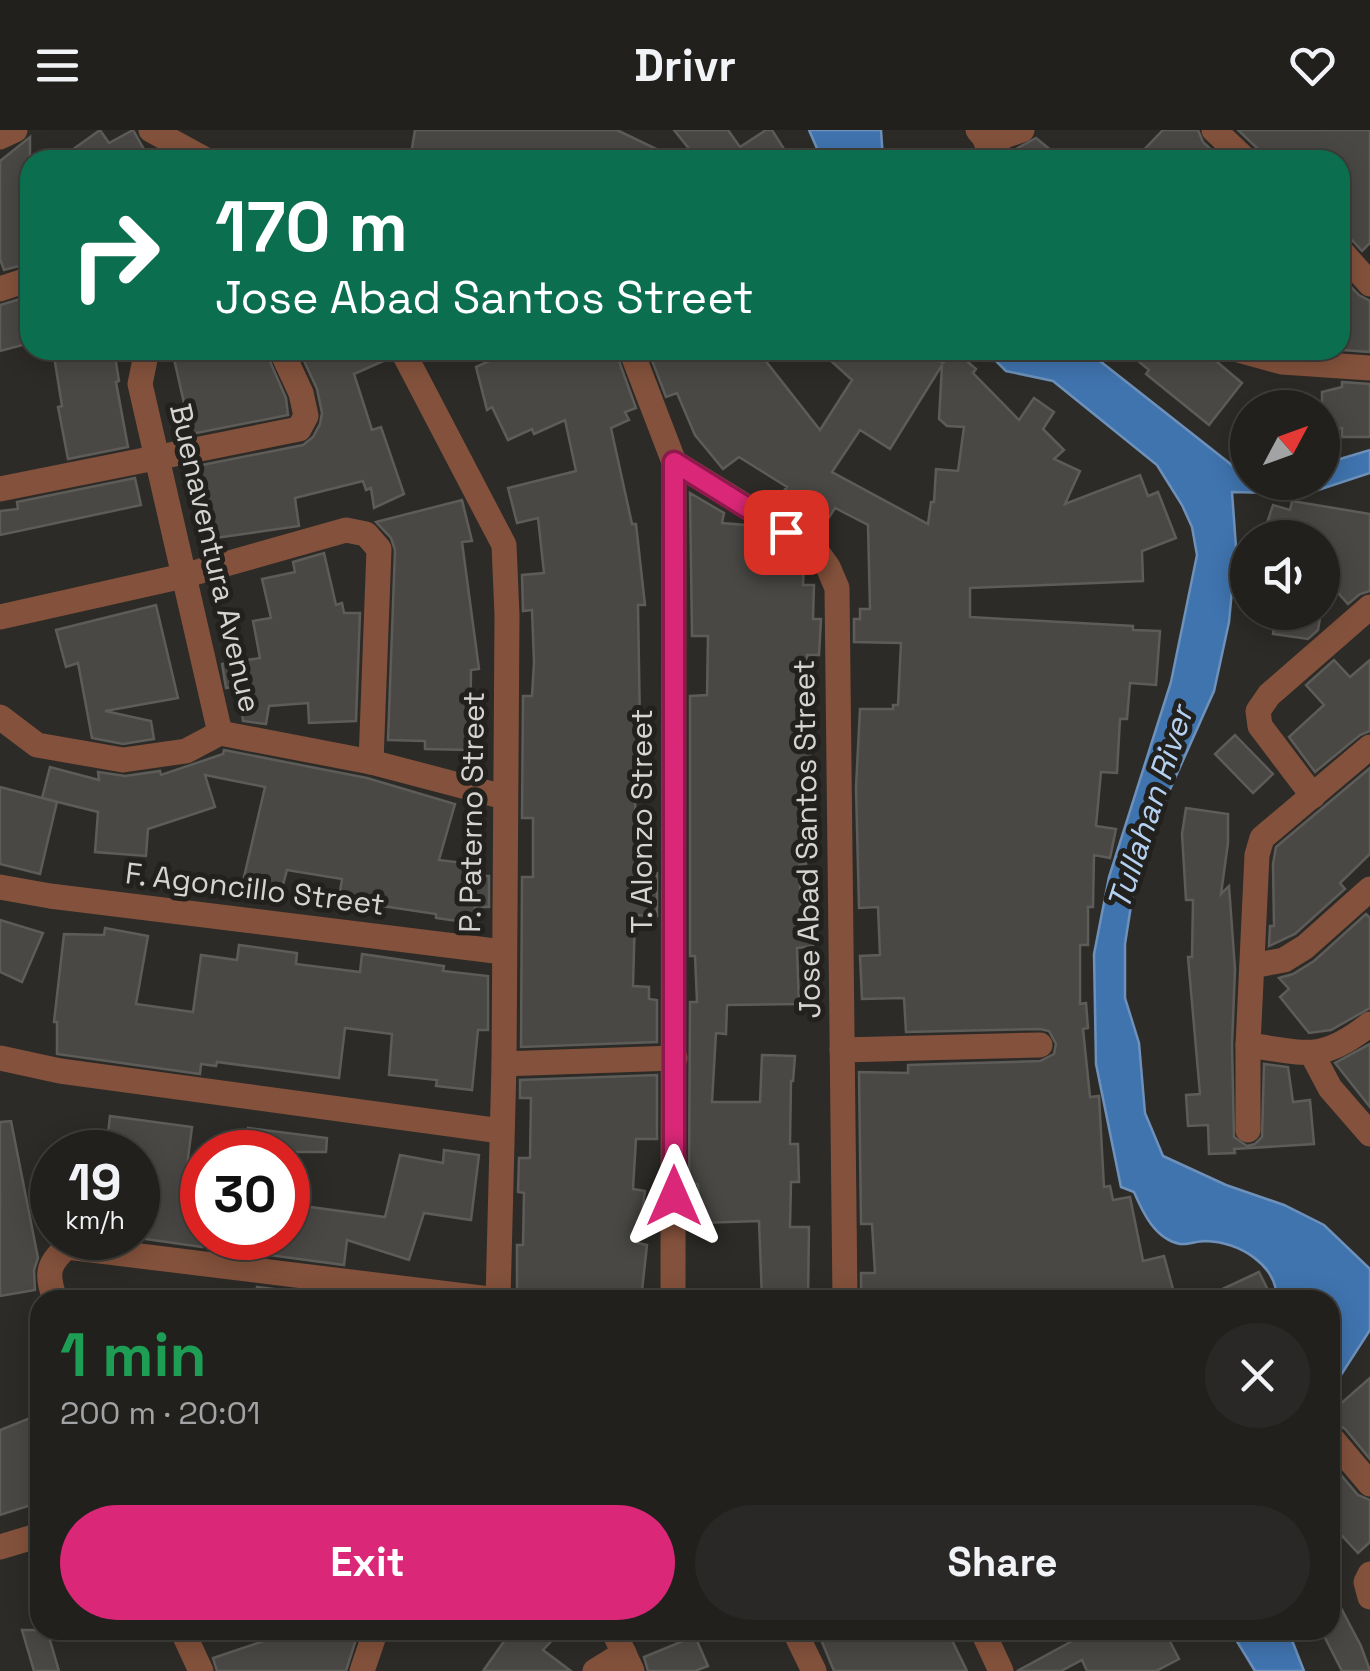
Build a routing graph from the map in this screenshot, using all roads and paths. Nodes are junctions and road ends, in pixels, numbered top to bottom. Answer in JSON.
{"nodes":[{"id":1,"x":15,"y":130,"type":"edge"},
{"id":2,"x":151,"y":130,"type":"edge"},
{"id":3,"x":1022,"y":130,"type":"edge"},
{"id":4,"x":1214,"y":130,"type":"edge"},
{"id":5,"x":0,"y":137,"type":"edge"},
{"id":6,"x":989,"y":144,"type":"edge"},
{"id":7,"x":188,"y":150,"type":"edge"},
{"id":8,"x":1235,"y":150,"type":"edge"},
{"id":9,"x":1350,"y":261,"type":"edge"},
{"id":10,"x":1370,"y":284,"type":"edge"},
{"id":11,"x":145,"y":360,"type":"edge"},
{"id":12,"x":286,"y":360,"type":"edge"},
{"id":13,"x":407,"y":360,"type":"edge"},
{"id":14,"x":634,"y":360,"type":"edge"},
{"id":15,"x":1275,"y":360,"type":"edge"},
{"id":16,"x":1370,"y":368,"type":"edge"},
{"id":17,"x":159,"y":459,"type":"junction"},
{"id":18,"x":674,"y":462,"type":"junction"},
{"id":19,"x":0,"y":489,"type":"edge"},
{"id":20,"x":182,"y":576,"type":"junction"},
{"id":21,"x":1370,"y":607,"type":"edge"},
{"id":22,"x":0,"y":617,"type":"edge"},
{"id":23,"x":0,"y":718,"type":"edge"},
{"id":24,"x":220,"y":733,"type":"junction"},
{"id":25,"x":1370,"y":747,"type":"edge"},
{"id":26,"x":371,"y":762,"type":"junction"},
{"id":27,"x":504,"y":796,"type":"junction"},
{"id":28,"x":1313,"y":796,"type":"junction"},
{"id":29,"x":0,"y":887,"type":"edge"},
{"id":30,"x":1370,"y":889,"type":"edge"},
{"id":31,"x":503,"y":952,"type":"junction"},
{"id":32,"x":1252,"y":966,"type":"junction"},
{"id":33,"x":1370,"y":1024,"type":"edge"},
{"id":34,"x":1248,"y":1045,"type":"junction"},
{"id":35,"x":1040,"y":1046,"type":"dead end"},
{"id":36,"x":842,"y":1050,"type":"junction"},
{"id":37,"x":1312,"y":1054,"type":"junction"},
{"id":38,"x":0,"y":1058,"type":"edge"},
{"id":39,"x":675,"y":1058,"type":"junction"},
{"id":40,"x":504,"y":1064,"type":"junction"},
{"id":41,"x":1248,"y":1130,"type":"dead end"},
{"id":42,"x":501,"y":1131,"type":"junction"},
{"id":43,"x":1370,"y":1134,"type":"edge"},
{"id":44,"x":52,"y":1290,"type":"edge"},
{"id":45,"x":417,"y":1290,"type":"edge"},
{"id":46,"x":498,"y":1290,"type":"edge"},
{"id":47,"x":673,"y":1290,"type":"edge"},
{"id":48,"x":845,"y":1290,"type":"edge"},
{"id":49,"x":1340,"y":1448,"type":"edge"},
{"id":50,"x":1370,"y":1484,"type":"edge"},
{"id":51,"x":30,"y":1538,"type":"edge"},
{"id":52,"x":0,"y":1547,"type":"edge"},
{"id":53,"x":186,"y":1640,"type":"edge"},
{"id":54,"x":373,"y":1640,"type":"edge"},
{"id":55,"x":799,"y":1640,"type":"edge"},
{"id":56,"x":987,"y":1640,"type":"edge"},
{"id":57,"x":623,"y":1651,"type":"edge"},
{"id":58,"x":200,"y":1671,"type":"edge"},
{"id":59,"x":362,"y":1671,"type":"edge"},
{"id":60,"x":594,"y":1671,"type":"edge"},
{"id":61,"x":814,"y":1671,"type":"edge"},
{"id":62,"x":1001,"y":1671,"type":"edge"}],
"edges":[{"from":1,"to":5,"type":"street"},
{"from":2,"to":7,"type":"street"},
{"from":3,"to":6,"type":"street"},
{"from":4,"to":8,"type":"street"},
{"from":9,"to":10,"type":"street"},
{"from":11,"to":17,"type":"street","name":"Buenaventura Avenue"},
{"from":12,"to":17,"type":"street"},
{"from":13,"to":27,"type":"street","name":"P. Paterno Street"},
{"from":14,"to":18,"type":"street","name":"T. Alonzo Street"},
{"from":15,"to":16,"type":"street"},
{"from":17,"to":19,"type":"street"},
{"from":17,"to":20,"type":"street","name":"Buenaventura Avenue"},
{"from":18,"to":36,"type":"street","name":"Jose Abad Santos Street"},
{"from":18,"to":39,"type":"street","name":"T. Alonzo Street"},
{"from":20,"to":22,"type":"street"},
{"from":20,"to":24,"type":"street","name":"Buenaventura Avenue"},
{"from":20,"to":26,"type":"street"},
{"from":21,"to":28,"type":"street"},
{"from":23,"to":24,"type":"street"},
{"from":24,"to":26,"type":"street","name":"Buenaventura Avenue"},
{"from":25,"to":28,"type":"street"},
{"from":26,"to":27,"type":"street","name":"Buenaventura Avenue"},
{"from":27,"to":31,"type":"street","name":"P. Paterno Street"},
{"from":28,"to":32,"type":"street"},
{"from":29,"to":31,"type":"street","name":"F. Agoncillo Street"},
{"from":30,"to":32,"type":"street"},
{"from":31,"to":40,"type":"street","name":"P. Paterno Street"},
{"from":32,"to":34,"type":"street"},
{"from":33,"to":37,"type":"street"},
{"from":34,"to":37,"type":"street"},
{"from":34,"to":41,"type":"street"},
{"from":35,"to":36,"type":"street"},
{"from":36,"to":48,"type":"street","name":"Jose Abad Santos Street"},
{"from":37,"to":43,"type":"street"},
{"from":38,"to":42,"type":"street"},
{"from":39,"to":40,"type":"street"},
{"from":39,"to":47,"type":"street","name":"T. Alonzo Street"},
{"from":40,"to":42,"type":"street","name":"P. Paterno Street"},
{"from":42,"to":46,"type":"street","name":"P. Paterno Street"},
{"from":44,"to":45,"type":"street"},
{"from":49,"to":50,"type":"street"},
{"from":51,"to":52,"type":"street"},
{"from":53,"to":58,"type":"street"},
{"from":54,"to":59,"type":"street"},
{"from":55,"to":61,"type":"street"},
{"from":56,"to":62,"type":"street"},
{"from":57,"to":60,"type":"street"}]}
